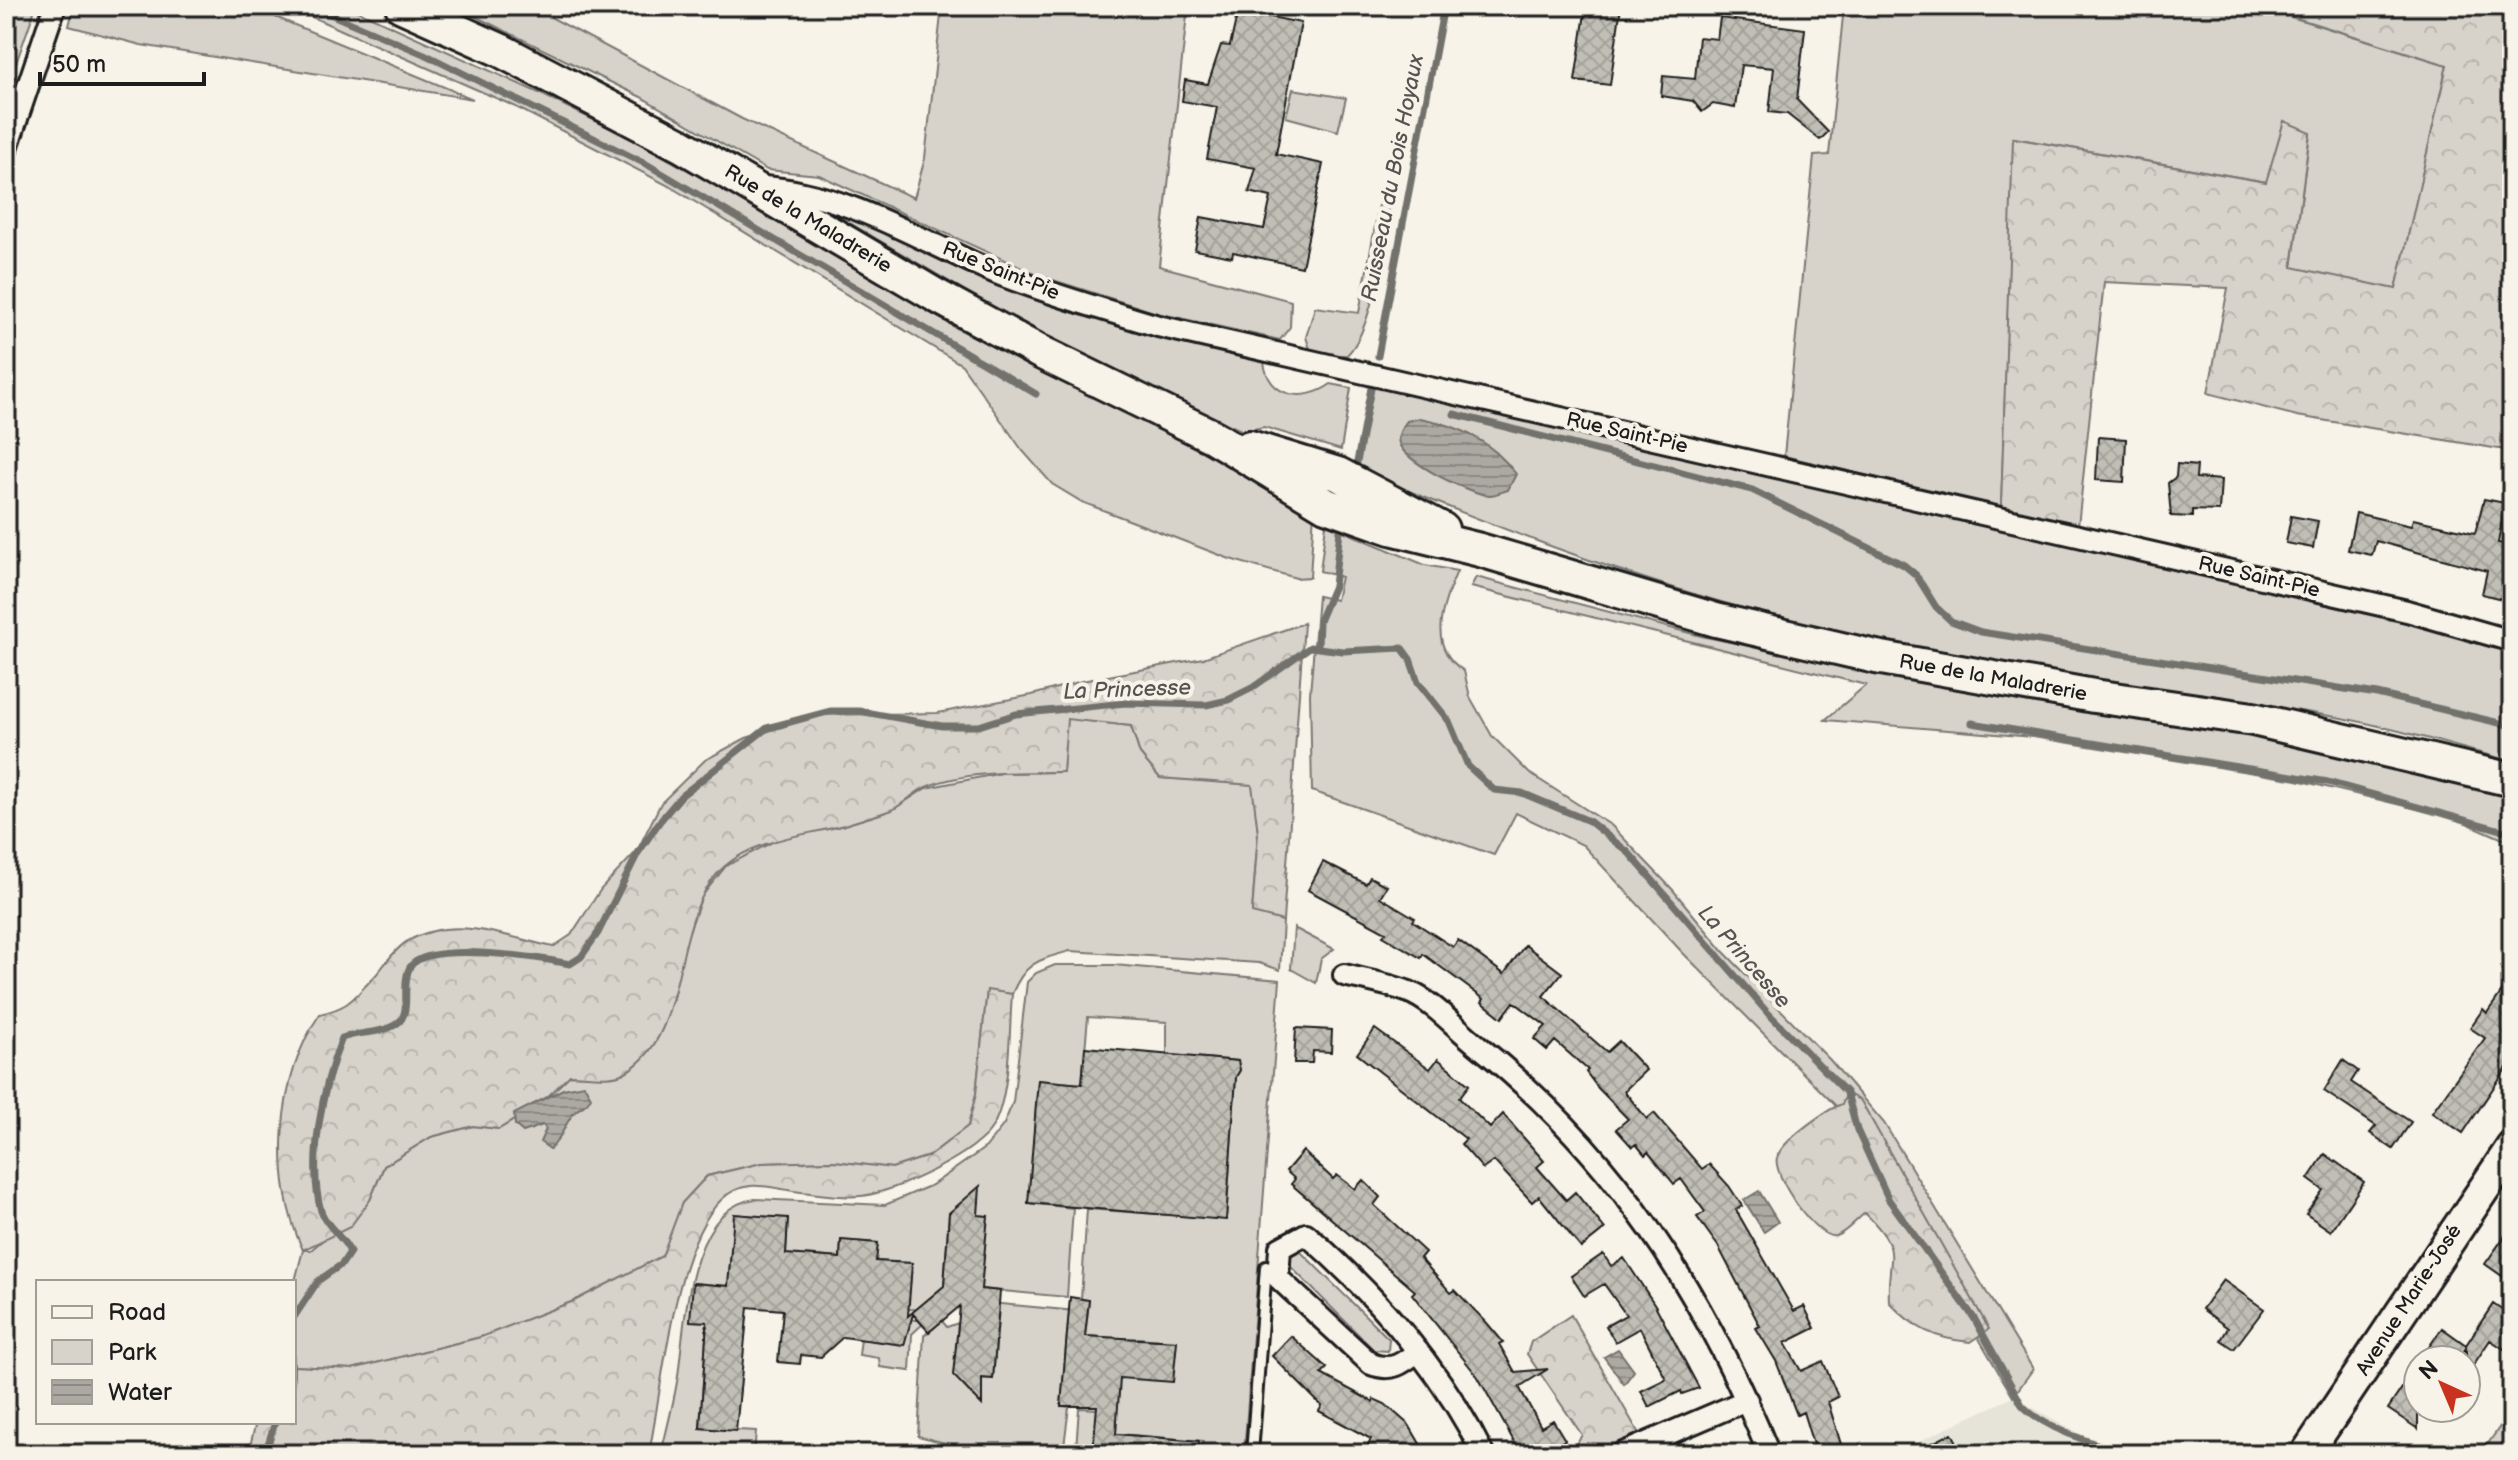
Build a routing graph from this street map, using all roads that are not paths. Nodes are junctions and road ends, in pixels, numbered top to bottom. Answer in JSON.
{"nodes":[{"id":1,"x":55,"y":6,"type":"edge"},
{"id":2,"x":402,"y":6,"type":"edge"},
{"id":3,"x":6,"y":151,"type":"edge"},
{"id":4,"x":756,"y":187,"type":"junction"},
{"id":5,"x":2512,"y":641,"type":"edge"},
{"id":6,"x":2512,"y":780,"type":"edge"},
{"id":7,"x":1344,"y":975,"type":"dead end"},
{"id":8,"x":2512,"y":1147,"type":"edge"},
{"id":9,"x":1266,"y":1267,"type":"dead end"},
{"id":10,"x":1418,"y":1351,"type":"junction"},
{"id":11,"x":1747,"y":1400,"type":"junction"},
{"id":12,"x":1252,"y":1454,"type":"edge"},
{"id":13,"x":1483,"y":1454,"type":"edge"},
{"id":14,"x":1621,"y":1454,"type":"edge"},
{"id":15,"x":1769,"y":1454,"type":"edge"},
{"id":16,"x":2306,"y":1454,"type":"edge"}],
"edges":[{"from":1,"to":3,"type":"street"},
{"from":2,"to":4,"type":"main road","name":"Rue de la Maladrerie"},
{"from":4,"to":5,"type":"street","name":"Rue Saint-Pie"},
{"from":4,"to":6,"type":"main road","name":"Rue de la Maladrerie"},
{"from":7,"to":11,"type":"street"},
{"from":8,"to":16,"type":"street","name":"Avenue Marie-José"},
{"from":9,"to":12,"type":"lane"},
{"from":10,"to":10,"type":"street"},
{"from":10,"to":13,"type":"street"},
{"from":11,"to":14,"type":"street"},
{"from":11,"to":15,"type":"street"}]}
